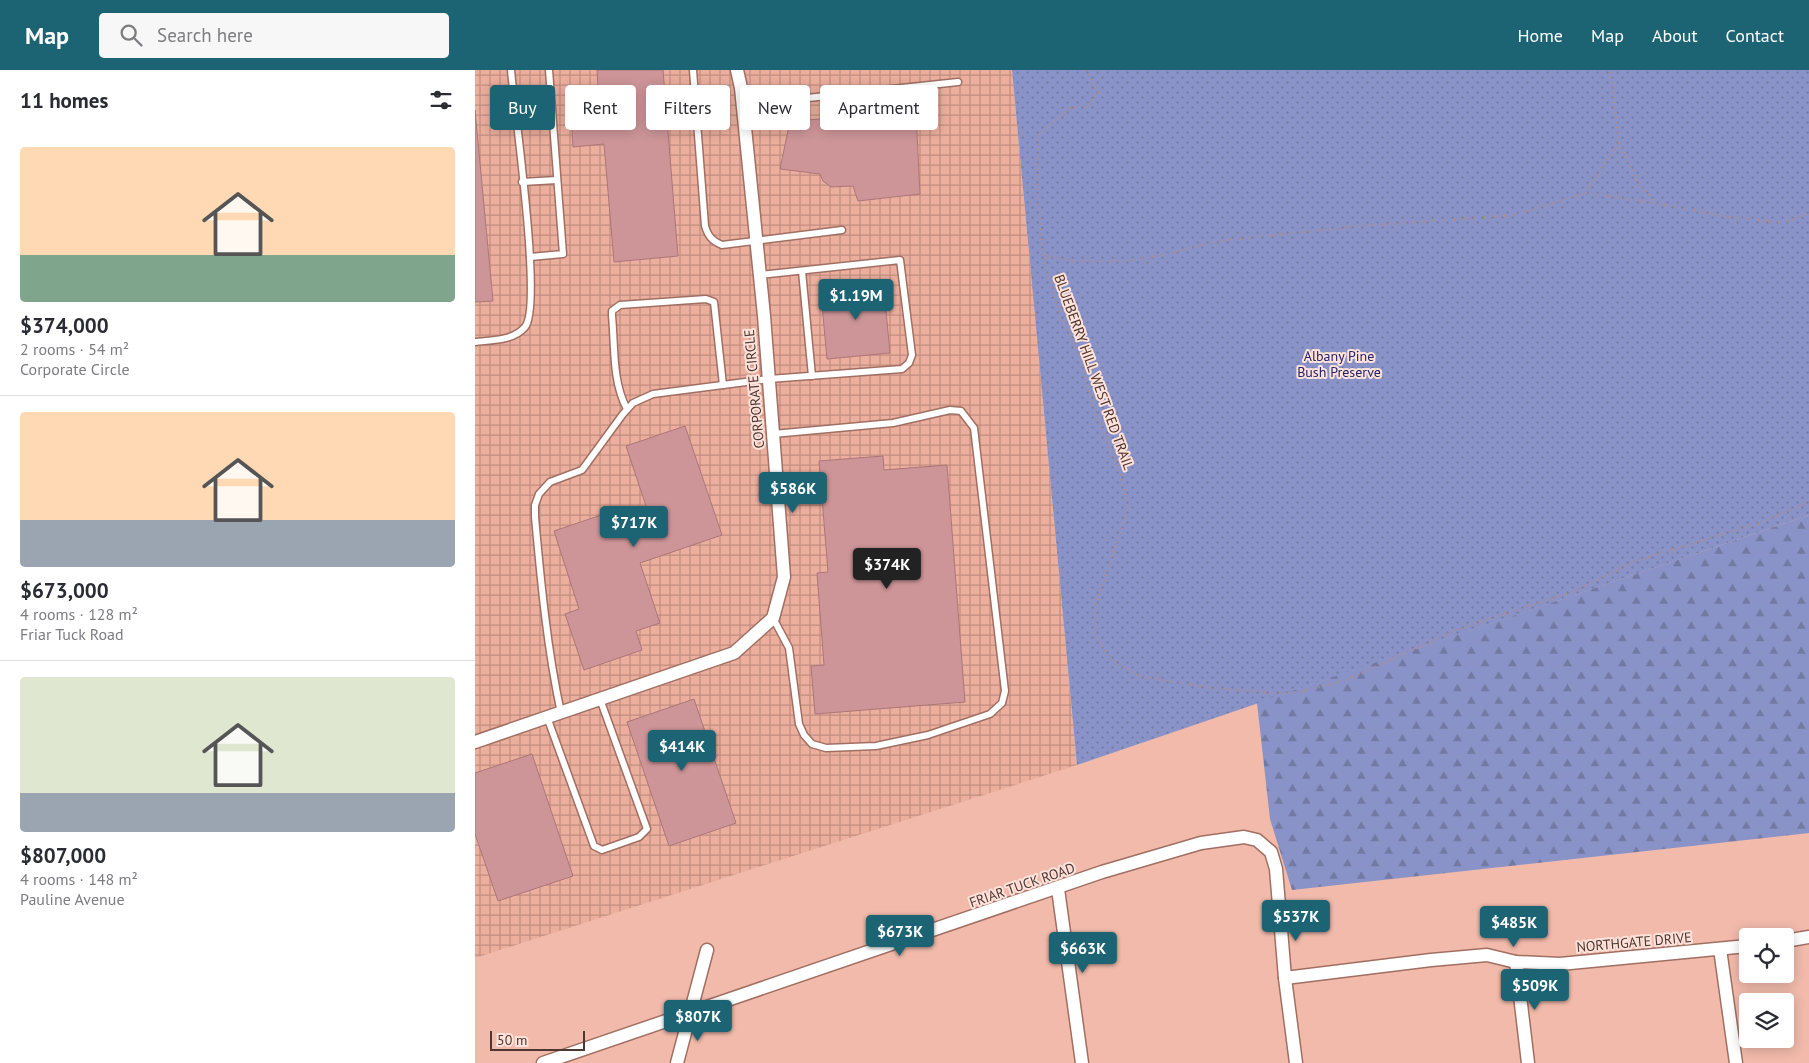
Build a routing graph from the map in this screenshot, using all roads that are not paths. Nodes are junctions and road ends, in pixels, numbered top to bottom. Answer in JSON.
{"nodes":[{"id":1,"x":511,"y":70,"type":"edge"},
{"id":2,"x":549,"y":70,"type":"edge"},
{"id":3,"x":693,"y":70,"type":"edge"},
{"id":4,"x":737,"y":70,"type":"edge"},
{"id":5,"x":958,"y":82,"type":"dead end"},
{"id":6,"x":512,"y":85,"type":"edge"},
{"id":7,"x":550,"y":85,"type":"edge"},
{"id":8,"x":740,"y":91,"type":"edge"},
{"id":9,"x":810,"y":98,"type":"edge"},
{"id":10,"x":517,"y":130,"type":"edge"},
{"id":11,"x":553,"y":130,"type":"edge"},
{"id":12,"x":745,"y":130,"type":"edge"},
{"id":13,"x":557,"y":180,"type":"junction"},
{"id":14,"x":522,"y":182,"type":"junction"},
{"id":15,"x":843,"y":230,"type":"dead end"},
{"id":16,"x":756,"y":241,"type":"junction"},
{"id":17,"x":530,"y":257,"type":"junction"},
{"id":18,"x":802,"y":271,"type":"junction"},
{"id":19,"x":759,"y":275,"type":"junction"},
{"id":20,"x":475,"y":342,"type":"edge"},
{"id":21,"x":812,"y":376,"type":"junction"},
{"id":22,"x":769,"y":379,"type":"junction"},
{"id":23,"x":723,"y":385,"type":"junction"},
{"id":24,"x":627,"y":409,"type":"junction"},
{"id":25,"x":773,"y":434,"type":"junction"},
{"id":26,"x":773,"y":618,"type":"junction"},
{"id":27,"x":600,"y":699,"type":"junction"},
{"id":28,"x":561,"y":713,"type":"junction"},
{"id":29,"x":547,"y":717,"type":"junction"},
{"id":30,"x":475,"y":742,"type":"edge"},
{"id":31,"x":1058,"y":889,"type":"junction"},
{"id":32,"x":1809,"y":937,"type":"edge"},
{"id":33,"x":1794,"y":939,"type":"edge"},
{"id":34,"x":1739,"y":947,"type":"edge"},
{"id":35,"x":707,"y":950,"type":"dead end"},
{"id":36,"x":1720,"y":950,"type":"junction"},
{"id":37,"x":1516,"y":962,"type":"junction"},
{"id":38,"x":1285,"y":978,"type":"junction"},
{"id":39,"x":691,"y":1013,"type":"junction"},
{"id":40,"x":543,"y":1063,"type":"edge"},
{"id":41,"x":677,"y":1063,"type":"edge"},
{"id":42,"x":1082,"y":1063,"type":"edge"},
{"id":43,"x":1295,"y":1063,"type":"edge"},
{"id":44,"x":1527,"y":1063,"type":"edge"},
{"id":45,"x":1736,"y":1063,"type":"edge"}],
"edges":[{"from":1,"to":6,"type":"lane"},
{"from":2,"to":7,"type":"lane"},
{"from":3,"to":16,"type":"lane"},
{"from":4,"to":8,"type":"street","name":"CORPORATE CIRCLE"},
{"from":5,"to":9,"type":"lane"},
{"from":10,"to":14,"type":"lane"},
{"from":11,"to":13,"type":"lane"},
{"from":12,"to":16,"type":"street","name":"CORPORATE CIRCLE"},
{"from":13,"to":14,"type":"lane"},
{"from":13,"to":17,"type":"lane"},
{"from":14,"to":17,"type":"lane"},
{"from":15,"to":16,"type":"lane"},
{"from":16,"to":19,"type":"street","name":"CORPORATE CIRCLE"},
{"from":17,"to":20,"type":"lane"},
{"from":18,"to":19,"type":"lane"},
{"from":18,"to":21,"type":"lane"},
{"from":18,"to":21,"type":"lane"},
{"from":19,"to":22,"type":"street","name":"CORPORATE CIRCLE"},
{"from":21,"to":22,"type":"lane"},
{"from":22,"to":23,"type":"lane"},
{"from":22,"to":25,"type":"street","name":"CORPORATE CIRCLE"},
{"from":23,"to":24,"type":"lane"},
{"from":23,"to":24,"type":"lane"},
{"from":24,"to":28,"type":"lane"},
{"from":25,"to":26,"type":"street","name":"CORPORATE CIRCLE"},
{"from":25,"to":26,"type":"lane"},
{"from":26,"to":27,"type":"street"},
{"from":27,"to":28,"type":"street"},
{"from":27,"to":29,"type":"lane"},
{"from":28,"to":29,"type":"street"},
{"from":29,"to":30,"type":"street"},
{"from":31,"to":38,"type":"street","name":"FRIAR TUCK ROAD"},
{"from":31,"to":39,"type":"street","name":"FRIAR TUCK ROAD"},
{"from":31,"to":42,"type":"street"},
{"from":32,"to":33,"type":"street"},
{"from":34,"to":36,"type":"street","name":"NORTHGATE DRIVE"},
{"from":35,"to":39,"type":"street"},
{"from":36,"to":37,"type":"street","name":"NORTHGATE DRIVE"},
{"from":36,"to":45,"type":"street"},
{"from":37,"to":38,"type":"street","name":"NORTHGATE DRIVE"},
{"from":37,"to":44,"type":"street"},
{"from":38,"to":43,"type":"street"},
{"from":39,"to":40,"type":"street","name":"FRIAR TUCK ROAD"},
{"from":39,"to":41,"type":"street"}]}
